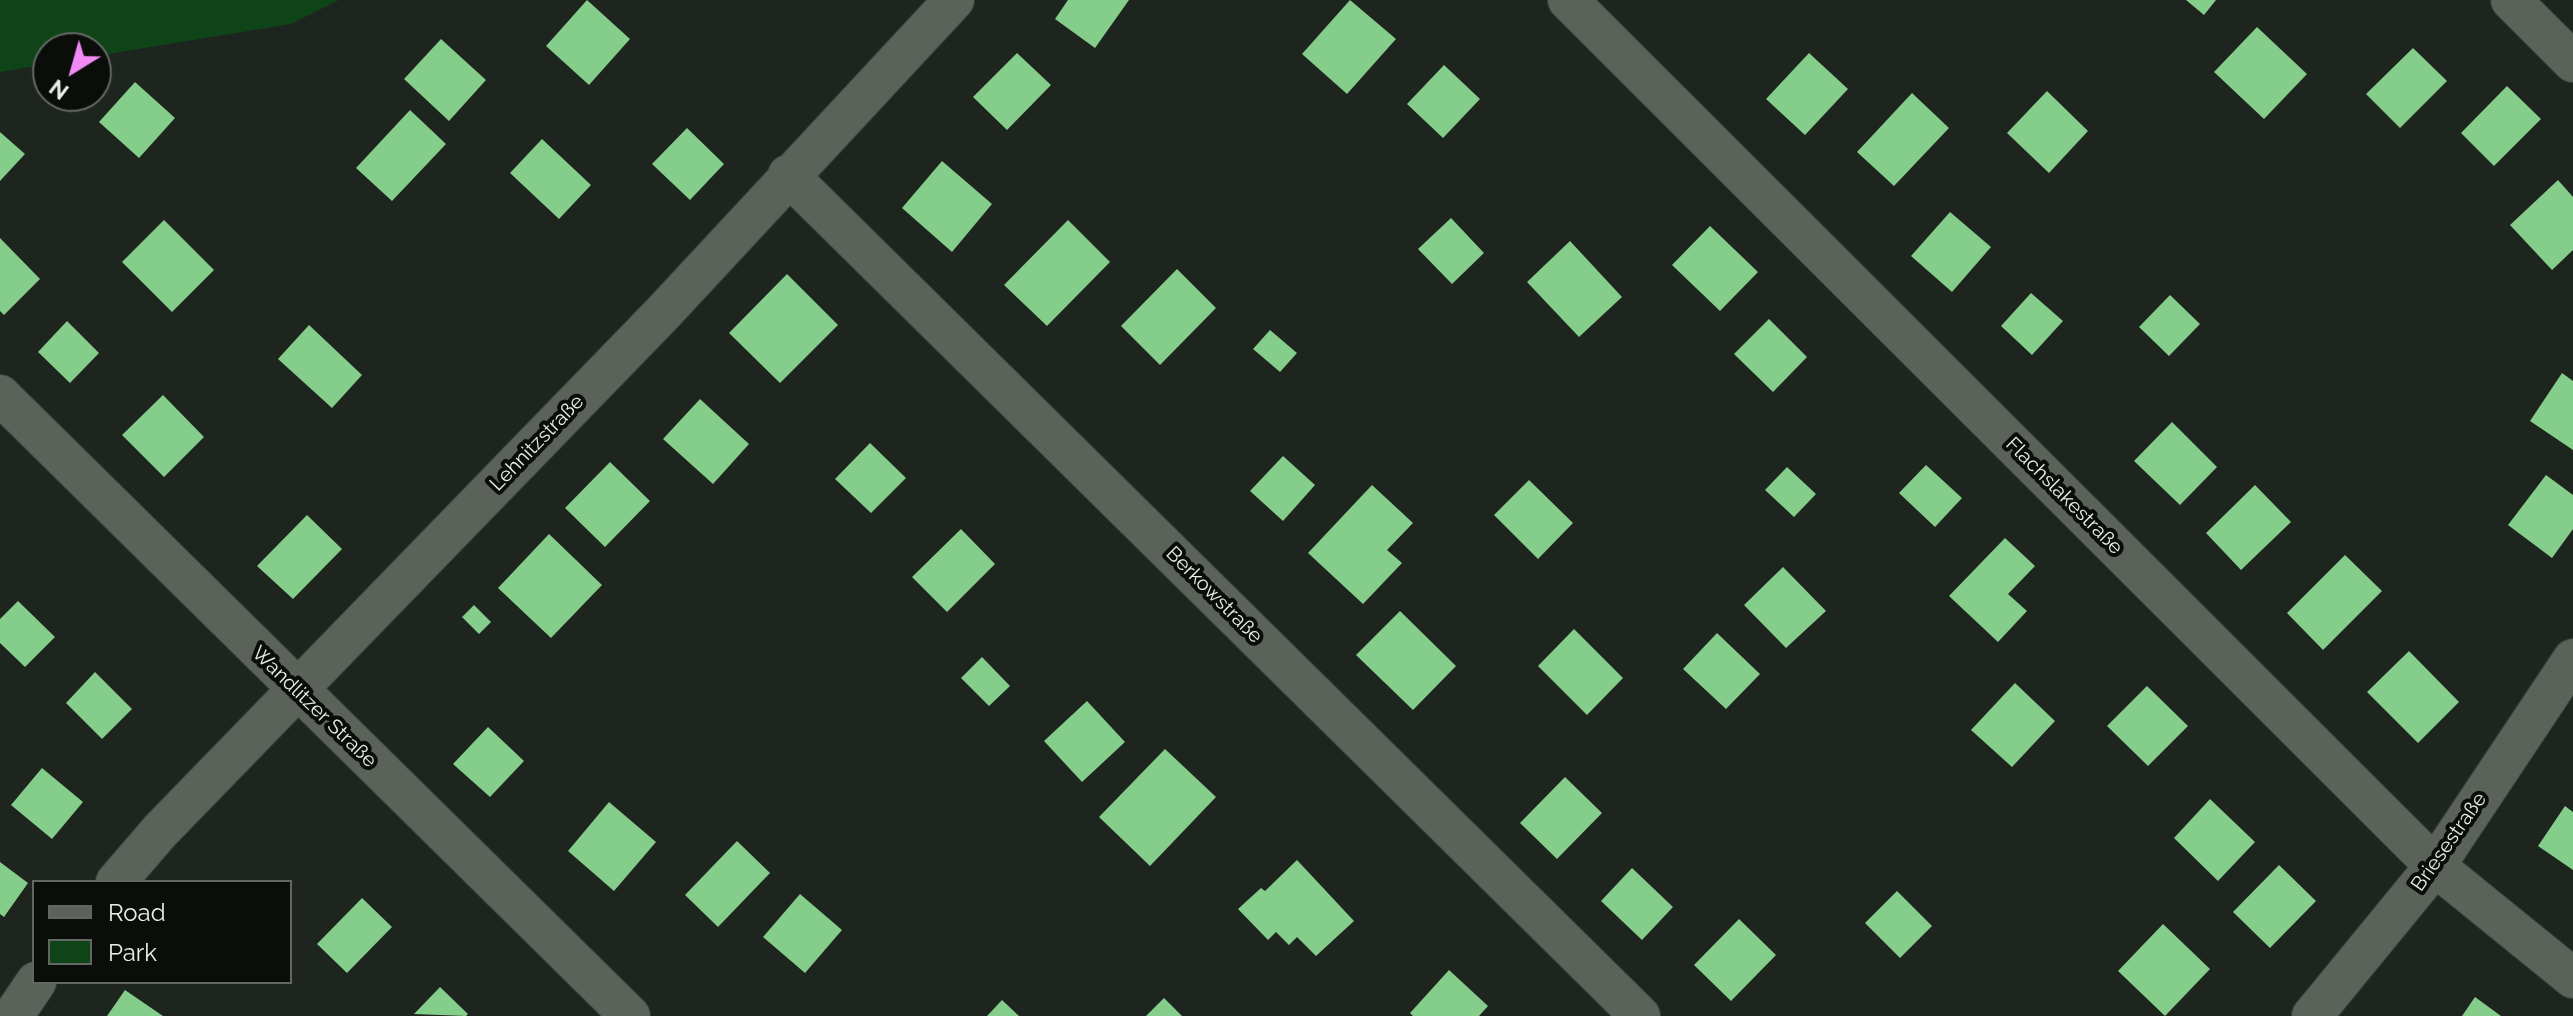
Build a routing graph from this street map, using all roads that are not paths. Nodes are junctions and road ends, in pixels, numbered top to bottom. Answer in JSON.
{"nodes":[{"id":1,"x":954,"y":0,"type":"edge"},
{"id":2,"x":1568,"y":0,"type":"edge"},
{"id":3,"x":2511,"y":0,"type":"edge"},
{"id":4,"x":2573,"y":62,"type":"edge"},
{"id":5,"x":788,"y":175,"type":"junction"},
{"id":6,"x":0,"y":395,"type":"edge"},
{"id":7,"x":2573,"y":659,"type":"edge"},
{"id":8,"x":297,"y":690,"type":"junction"},
{"id":9,"x":2435,"y":866,"type":"junction"},
{"id":10,"x":118,"y":880,"type":"edge"},
{"id":11,"x":2573,"y":978,"type":"edge"},
{"id":12,"x":35,"y":984,"type":"edge"},
{"id":13,"x":13,"y":1016,"type":"edge"},
{"id":14,"x":630,"y":1016,"type":"edge"},
{"id":15,"x":1640,"y":1016,"type":"edge"},
{"id":16,"x":2312,"y":1016,"type":"edge"}],
"edges":[{"from":1,"to":5,"type":"street","name":"Lehnitzstraße"},
{"from":2,"to":9,"type":"street","name":"Flachslakestraße"},
{"from":3,"to":4,"type":"street"},
{"from":5,"to":8,"type":"street","name":"Lehnitzstraße"},
{"from":5,"to":15,"type":"street","name":"Berkowstraße"},
{"from":6,"to":8,"type":"street","name":"Wandlitzer Straße"},
{"from":7,"to":9,"type":"street","name":"Briesestraße"},
{"from":8,"to":10,"type":"street","name":"Lehnitzstraße"},
{"from":8,"to":14,"type":"street","name":"Wandlitzer Straße"},
{"from":9,"to":11,"type":"street","name":"Flachslakestraße"},
{"from":9,"to":16,"type":"street","name":"Briesestraße"},
{"from":12,"to":13,"type":"street"}]}
